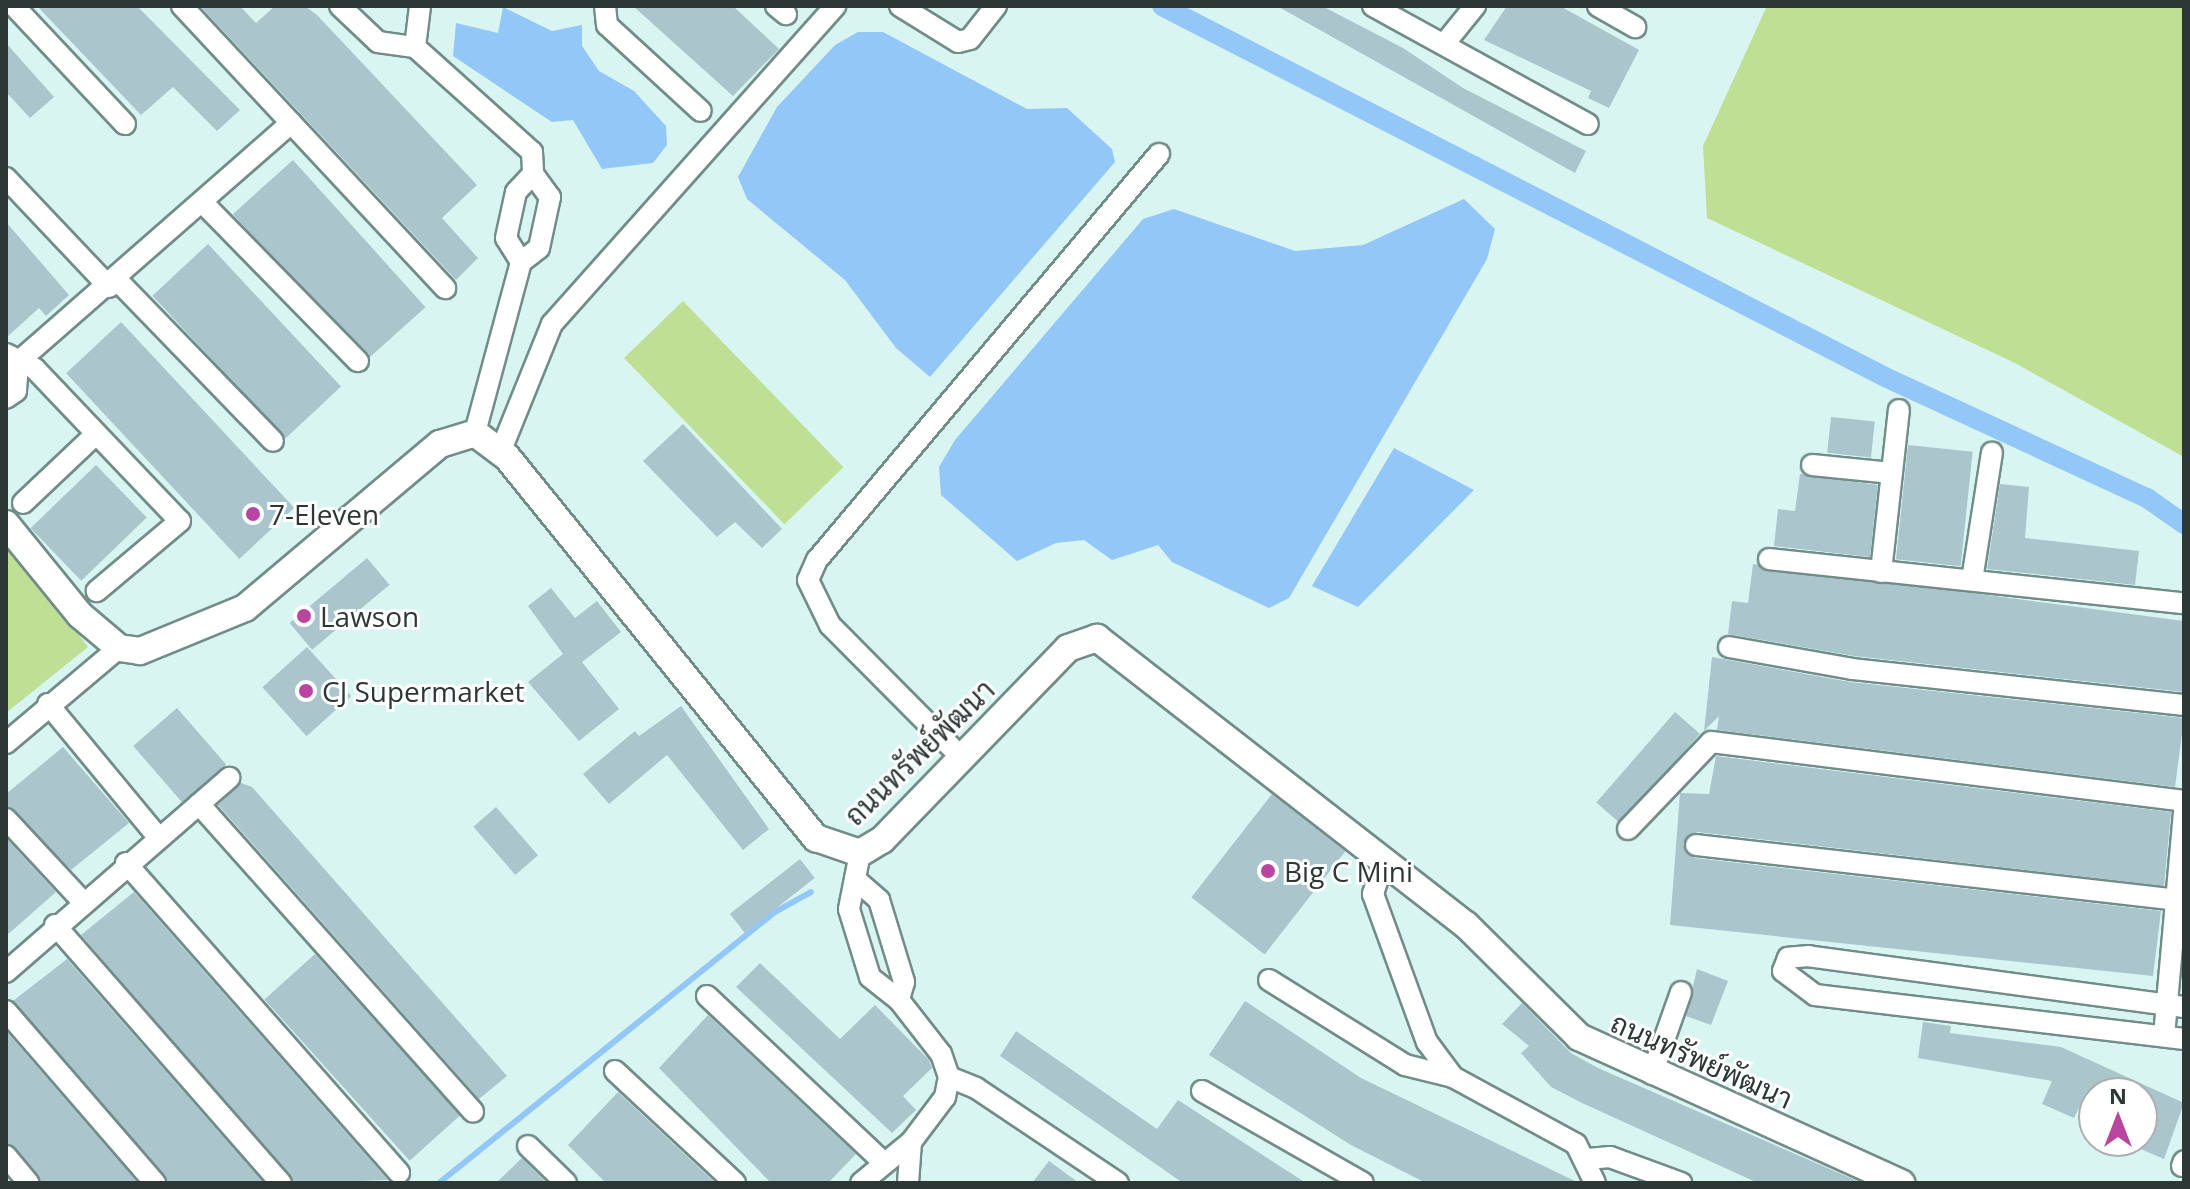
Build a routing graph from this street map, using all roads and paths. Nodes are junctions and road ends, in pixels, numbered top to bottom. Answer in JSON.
{"nodes":[{"id":1,"x":14,"y":6,"type":"edge"},
{"id":2,"x":182,"y":6,"type":"edge"},
{"id":3,"x":340,"y":6,"type":"edge"},
{"id":4,"x":420,"y":6,"type":"edge"},
{"id":5,"x":605,"y":6,"type":"edge"},
{"id":6,"x":835,"y":6,"type":"edge"},
{"id":7,"x":900,"y":6,"type":"edge"},
{"id":8,"x":996,"y":6,"type":"edge"},
{"id":9,"x":1373,"y":6,"type":"edge"},
{"id":10,"x":1475,"y":6,"type":"edge"},
{"id":11,"x":1598,"y":6,"type":"edge"},
{"id":12,"x":1635,"y":27,"type":"dead end"},
{"id":13,"x":1445,"y":43,"type":"junction"},
{"id":14,"x":415,"y":47,"type":"junction"},
{"id":15,"x":701,"y":111,"type":"dead end"},
{"id":16,"x":291,"y":123,"type":"junction"},
{"id":17,"x":125,"y":124,"type":"dead end"},
{"id":18,"x":1588,"y":124,"type":"dead end"},
{"id":19,"x":1159,"y":154,"type":"dead end"},
{"id":20,"x":533,"y":174,"type":"junction"},
{"id":21,"x":6,"y":178,"type":"edge"},
{"id":22,"x":204,"y":204,"type":"junction"},
{"id":23,"x":521,"y":262,"type":"junction"},
{"id":24,"x":113,"y":284,"type":"junction"},
{"id":25,"x":445,"y":288,"type":"dead end"},
{"id":26,"x":10,"y":360,"type":"edge"},
{"id":27,"x":358,"y":361,"type":"dead end"},
{"id":28,"x":6,"y":398,"type":"edge"},
{"id":29,"x":1899,"y":410,"type":"dead end"},
{"id":30,"x":475,"y":433,"type":"junction"},
{"id":31,"x":96,"y":434,"type":"junction"},
{"id":32,"x":273,"y":441,"type":"dead end"},
{"id":33,"x":501,"y":450,"type":"junction"},
{"id":34,"x":1992,"y":453,"type":"dead end"},
{"id":35,"x":1812,"y":465,"type":"dead end"},
{"id":36,"x":1892,"y":473,"type":"junction"},
{"id":37,"x":23,"y":503,"type":"dead end"},
{"id":38,"x":6,"y":524,"type":"edge"},
{"id":39,"x":1769,"y":559,"type":"dead end"},
{"id":40,"x":1881,"y":572,"type":"junction"},
{"id":41,"x":1972,"y":580,"type":"junction"},
{"id":42,"x":97,"y":591,"type":"dead end"},
{"id":43,"x":2184,"y":603,"type":"edge"},
{"id":44,"x":1729,"y":647,"type":"dead end"},
{"id":45,"x":119,"y":648,"type":"junction"},
{"id":46,"x":48,"y":704,"type":"junction"},
{"id":47,"x":2184,"y":705,"type":"edge"},
{"id":48,"x":6,"y":743,"type":"edge"},
{"id":49,"x":963,"y":759,"type":"junction"},
{"id":50,"x":229,"y":778,"type":"dead end"},
{"id":51,"x":2184,"y":801,"type":"edge"},
{"id":52,"x":199,"y":804,"type":"junction"},
{"id":53,"x":2184,"y":811,"type":"edge"},
{"id":54,"x":6,"y":819,"type":"edge"},
{"id":55,"x":1628,"y":829,"type":"dead end"},
{"id":56,"x":158,"y":837,"type":"junction"},
{"id":57,"x":1696,"y":845,"type":"dead end"},
{"id":58,"x":1384,"y":860,"type":"junction"},
{"id":59,"x":126,"y":863,"type":"junction"},
{"id":60,"x":858,"y":866,"type":"junction"},
{"id":61,"x":2179,"y":900,"type":"edge"},
{"id":62,"x":83,"y":902,"type":"junction"},
{"id":63,"x":55,"y":925,"type":"junction"},
{"id":64,"x":8,"y":967,"type":"edge"},
{"id":65,"x":1269,"y":980,"type":"dead end"},
{"id":66,"x":1681,"y":992,"type":"dead end"},
{"id":67,"x":707,"y":996,"type":"dead end"},
{"id":68,"x":899,"y":1000,"type":"junction"},
{"id":69,"x":2175,"y":1006,"type":"edge"},
{"id":70,"x":6,"y":1011,"type":"edge"},
{"id":71,"x":2174,"y":1038,"type":"edge"},
{"id":72,"x":615,"y":1071,"type":"dead end"},
{"id":73,"x":1652,"y":1074,"type":"junction"},
{"id":74,"x":949,"y":1077,"type":"junction"},
{"id":75,"x":1453,"y":1077,"type":"junction"},
{"id":76,"x":1202,"y":1091,"type":"dead end"},
{"id":77,"x":473,"y":1112,"type":"dead end"},
{"id":78,"x":911,"y":1142,"type":"junction"},
{"id":79,"x":528,"y":1146,"type":"dead end"},
{"id":80,"x":6,"y":1156,"type":"edge"},
{"id":81,"x":1588,"y":1159,"type":"junction"},
{"id":82,"x":883,"y":1162,"type":"junction"},
{"id":83,"x":399,"y":1173,"type":"dead end"},
{"id":84,"x":29,"y":1183,"type":"edge"},
{"id":85,"x":155,"y":1183,"type":"edge"},
{"id":86,"x":281,"y":1183,"type":"edge"},
{"id":87,"x":566,"y":1183,"type":"edge"},
{"id":88,"x":735,"y":1183,"type":"edge"},
{"id":89,"x":861,"y":1183,"type":"edge"},
{"id":90,"x":908,"y":1183,"type":"edge"},
{"id":91,"x":1118,"y":1183,"type":"edge"},
{"id":92,"x":1363,"y":1183,"type":"edge"},
{"id":93,"x":1595,"y":1183,"type":"edge"},
{"id":94,"x":1681,"y":1183,"type":"edge"},
{"id":95,"x":1901,"y":1183,"type":"edge"}],
"edges":[{"from":1,"to":17,"type":"street"},
{"from":2,"to":16,"type":"street"},
{"from":3,"to":14,"type":"street"},
{"from":4,"to":14,"type":"street"},
{"from":5,"to":15,"type":"street"},
{"from":6,"to":33,"type":"street"},
{"from":7,"to":8,"type":"street"},
{"from":9,"to":13,"type":"street"},
{"from":10,"to":13,"type":"street"},
{"from":11,"to":12,"type":"street"},
{"from":13,"to":18,"type":"street"},
{"from":14,"to":20,"type":"street"},
{"from":16,"to":22,"type":"street"},
{"from":16,"to":25,"type":"street"},
{"from":19,"to":49,"type":"street"},
{"from":20,"to":23,"type":"street"},
{"from":20,"to":23,"type":"street"},
{"from":21,"to":24,"type":"street"},
{"from":22,"to":24,"type":"street"},
{"from":22,"to":27,"type":"street"},
{"from":23,"to":30,"type":"street"},
{"from":24,"to":26,"type":"street"},
{"from":24,"to":32,"type":"street"},
{"from":26,"to":28,"type":"street"},
{"from":26,"to":31,"type":"street"},
{"from":29,"to":36,"type":"street"},
{"from":30,"to":33,"type":"street","name":"ถนนทรัพย์พัฒนา"},
{"from":30,"to":45,"type":"street"},
{"from":31,"to":37,"type":"street"},
{"from":31,"to":42,"type":"street"},
{"from":33,"to":60,"type":"street","name":"ถนนทรัพย์พัฒนา"},
{"from":34,"to":41,"type":"street"},
{"from":35,"to":36,"type":"street"},
{"from":36,"to":40,"type":"street"},
{"from":38,"to":45,"type":"street"},
{"from":39,"to":40,"type":"street"},
{"from":40,"to":41,"type":"street"},
{"from":41,"to":43,"type":"street"},
{"from":44,"to":47,"type":"street"},
{"from":45,"to":46,"type":"street"},
{"from":46,"to":48,"type":"street"},
{"from":46,"to":56,"type":"street"},
{"from":49,"to":58,"type":"street","name":"ถนนทรัพย์พัฒนา"},
{"from":49,"to":60,"type":"street","name":"ถนนทรัพย์พัฒนา"},
{"from":50,"to":52,"type":"street"},
{"from":51,"to":55,"type":"street"},
{"from":52,"to":56,"type":"street"},
{"from":52,"to":77,"type":"street"},
{"from":53,"to":61,"type":"street"},
{"from":54,"to":62,"type":"street"},
{"from":56,"to":59,"type":"street"},
{"from":57,"to":61,"type":"street"},
{"from":58,"to":73,"type":"street","name":"ถนนทรัพย์พัฒนา"},
{"from":58,"to":75,"type":"street"},
{"from":59,"to":62,"type":"street"},
{"from":59,"to":83,"type":"street"},
{"from":60,"to":68,"type":"street"},
{"from":60,"to":68,"type":"street"},
{"from":61,"to":69,"type":"street"},
{"from":62,"to":63,"type":"street"},
{"from":63,"to":64,"type":"street"},
{"from":63,"to":86,"type":"street"},
{"from":65,"to":75,"type":"street"},
{"from":66,"to":73,"type":"street"},
{"from":67,"to":82,"type":"street"},
{"from":68,"to":74,"type":"street"},
{"from":69,"to":71,"type":"street"},
{"from":69,"to":71,"type":"street"},
{"from":70,"to":85,"type":"street"},
{"from":72,"to":88,"type":"street"},
{"from":73,"to":95,"type":"street","name":"ถนนทรัพย์พัฒนา"},
{"from":74,"to":78,"type":"street"},
{"from":74,"to":91,"type":"street"},
{"from":75,"to":81,"type":"street"},
{"from":76,"to":92,"type":"street"},
{"from":78,"to":82,"type":"street"},
{"from":78,"to":90,"type":"street"},
{"from":79,"to":87,"type":"street"},
{"from":80,"to":84,"type":"street"},
{"from":81,"to":93,"type":"street"},
{"from":81,"to":94,"type":"street"},
{"from":82,"to":89,"type":"street"}]}
